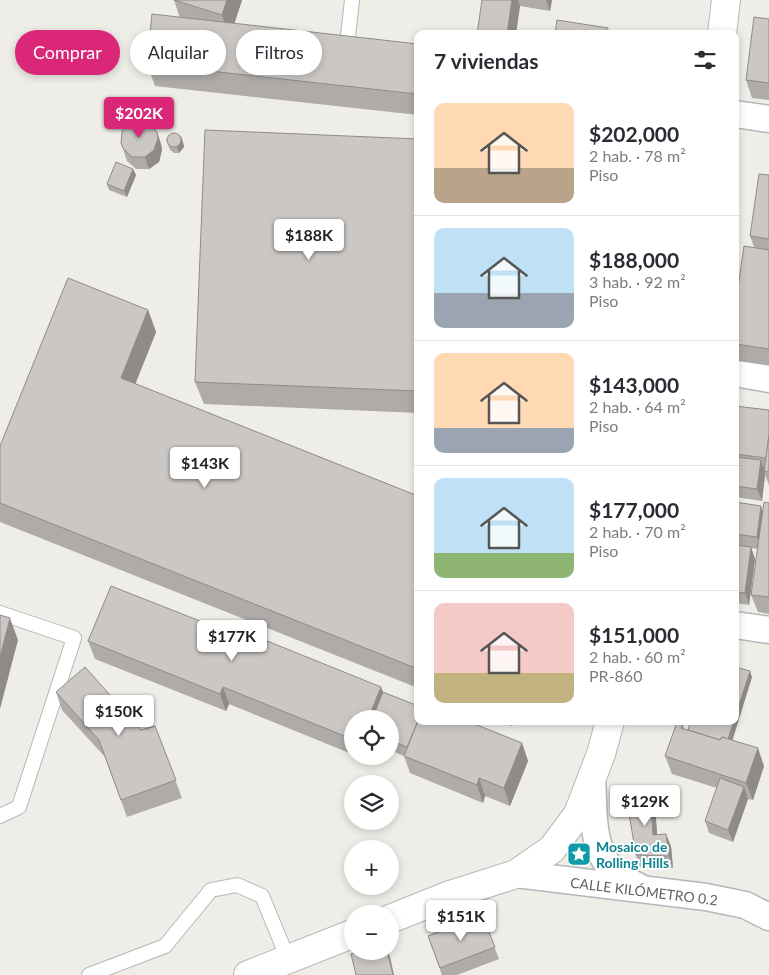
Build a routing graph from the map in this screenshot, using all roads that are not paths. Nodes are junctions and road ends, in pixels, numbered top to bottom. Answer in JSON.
{"nodes":[{"id":1,"x":352,"y":0,"type":"edge"},
{"id":2,"x":726,"y":0,"type":"edge"},
{"id":3,"x":722,"y":30,"type":"edge"},
{"id":4,"x":346,"y":54,"type":"edge"},
{"id":5,"x":739,"y":114,"type":"edge"},
{"id":6,"x":769,"y":118,"type":"edge"},
{"id":7,"x":739,"y":374,"type":"edge"},
{"id":8,"x":769,"y":379,"type":"edge"},
{"id":9,"x":0,"y":613,"type":"edge"},
{"id":10,"x":739,"y":626,"type":"edge"},
{"id":11,"x":769,"y":630,"type":"edge"},
{"id":12,"x":609,"y":725,"type":"edge"},
{"id":13,"x":592,"y":777,"type":"junction"},
{"id":14,"x":0,"y":816,"type":"edge"},
{"id":15,"x":516,"y":874,"type":"junction"},
{"id":16,"x":643,"y":890,"type":"junction"},
{"id":17,"x":399,"y":915,"type":"edge"},
{"id":18,"x":769,"y":917,"type":"edge"},
{"id":19,"x":344,"y":937,"type":"edge"},
{"id":20,"x":288,"y":959,"type":"junction"},
{"id":21,"x":88,"y":975,"type":"edge"},
{"id":22,"x":248,"y":975,"type":"edge"}],
"edges":[{"from":1,"to":4,"type":"lane"},
{"from":2,"to":3,"type":"street"},
{"from":5,"to":6,"type":"street"},
{"from":7,"to":8,"type":"street"},
{"from":9,"to":14,"type":"lane"},
{"from":10,"to":11,"type":"street"},
{"from":12,"to":13,"type":"street"},
{"from":13,"to":15,"type":"street"},
{"from":13,"to":16,"type":"street"},
{"from":15,"to":16,"type":"street","name":"CALLE KILÓMETRO 0.2"},
{"from":15,"to":17,"type":"street"},
{"from":16,"to":18,"type":"street","name":"CALLE KILÓMETRO 0.2"},
{"from":19,"to":20,"type":"street"},
{"from":20,"to":21,"type":"lane"},
{"from":20,"to":22,"type":"street"}]}
